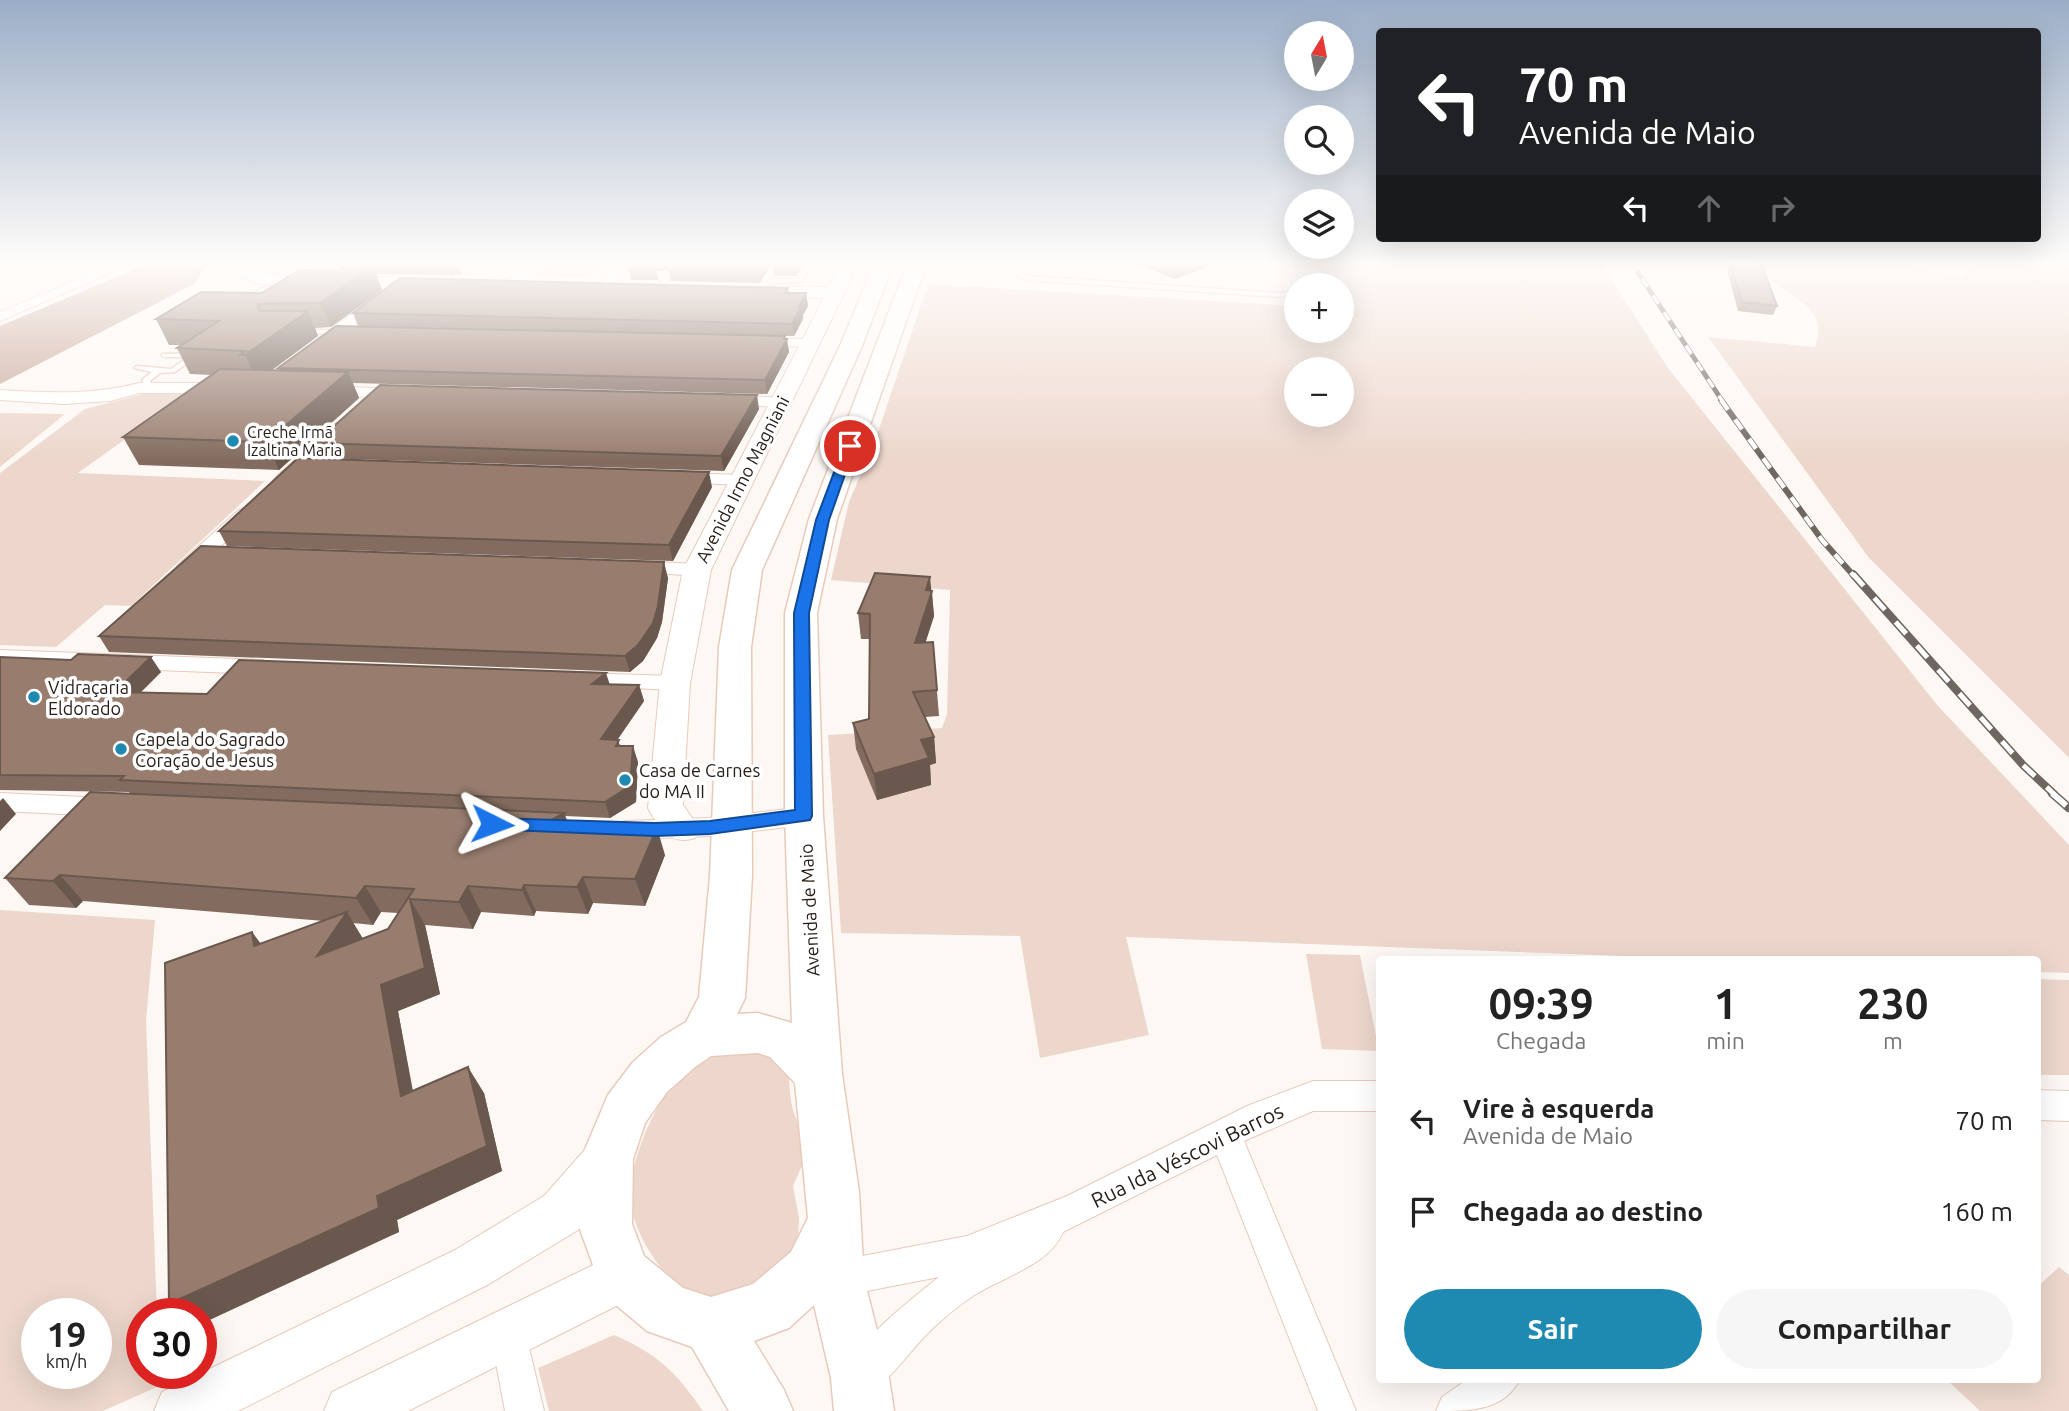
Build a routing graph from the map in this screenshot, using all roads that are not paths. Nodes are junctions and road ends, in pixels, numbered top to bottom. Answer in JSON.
{"nodes":[{"id":1,"x":342,"y":328,"type":"edge"},
{"id":2,"x":818,"y":328,"type":"edge"},
{"id":3,"x":859,"y":328,"type":"edge"},
{"id":4,"x":893,"y":328,"type":"edge"},
{"id":5,"x":299,"y":332,"type":"edge"},
{"id":6,"x":337,"y":332,"type":"junction"},
{"id":7,"x":363,"y":333,"type":"edge"},
{"id":8,"x":738,"y":342,"type":"edge"},
{"id":9,"x":810,"y":343,"type":"junction"},
{"id":10,"x":886,"y":345,"type":"junction"},
{"id":11,"x":851,"y":346,"type":"junction"},
{"id":12,"x":164,"y":355,"type":"dead end"},
{"id":13,"x":305,"y":356,"type":"edge"},
{"id":14,"x":137,"y":368,"type":"dead end"},
{"id":15,"x":158,"y":370,"type":"junction"},
{"id":16,"x":149,"y":387,"type":"junction"},
{"id":17,"x":236,"y":388,"type":"edge"},
{"id":18,"x":309,"y":390,"type":"edge"},
{"id":19,"x":379,"y":393,"type":"junction"},
{"id":20,"x":420,"y":394,"type":"edge"},
{"id":21,"x":0,"y":396,"type":"edge"},
{"id":22,"x":713,"y":401,"type":"edge"},
{"id":23,"x":781,"y":402,"type":"junction"},
{"id":24,"x":299,"y":465,"type":"junction"},
{"id":25,"x":327,"y":466,"type":"edge"},
{"id":26,"x":667,"y":478,"type":"edge"},
{"id":27,"x":742,"y":480,"type":"junction"},
{"id":28,"x":273,"y":489,"type":"edge"},
{"id":29,"x":256,"y":505,"type":"edge"},
{"id":30,"x":202,"y":553,"type":"junction"},
{"id":31,"x":233,"y":554,"type":"edge"},
{"id":32,"x":618,"y":567,"type":"edge"},
{"id":33,"x":696,"y":569,"type":"junction"},
{"id":34,"x":171,"y":581,"type":"edge"},
{"id":35,"x":101,"y":645,"type":"edge"},
{"id":36,"x":0,"y":657,"type":"edge"},
{"id":37,"x":84,"y":660,"type":"junction"},
{"id":38,"x":281,"y":668,"type":"edge"},
{"id":39,"x":549,"y":678,"type":"edge"},
{"id":40,"x":675,"y":683,"type":"junction"},
{"id":41,"x":0,"y":802,"type":"edge"},
{"id":42,"x":123,"y":808,"type":"edge"},
{"id":43,"x":804,"y":816,"type":"junction"},
{"id":44,"x":730,"y":824,"type":"junction"},
{"id":45,"x":601,"y":829,"type":"edge"},
{"id":46,"x":682,"y":829,"type":"junction"},
{"id":47,"x":704,"y":1036,"type":"junction"},
{"id":48,"x":818,"y":1074,"type":"junction"},
{"id":49,"x":1376,"y":1096,"type":"edge"},
{"id":50,"x":2041,"y":1105,"type":"edge"},
{"id":51,"x":2069,"y":1106,"type":"edge"},
{"id":52,"x":1225,"y":1134,"type":"junction"},
{"id":53,"x":607,"y":1159,"type":"junction"},
{"id":54,"x":1078,"y":1209,"type":"junction"},
{"id":55,"x":835,"y":1221,"type":"junction"},
{"id":56,"x":624,"y":1275,"type":"junction"},
{"id":57,"x":836,"y":1279,"type":"junction"},
{"id":58,"x":711,"y":1325,"type":"junction"},
{"id":59,"x":509,"y":1331,"type":"junction"},
{"id":60,"x":1496,"y":1383,"type":"edge"},
{"id":61,"x":862,"y":1395,"type":"edge"},
{"id":62,"x":181,"y":1411,"type":"edge"},
{"id":63,"x":351,"y":1411,"type":"edge"},
{"id":64,"x":524,"y":1411,"type":"edge"},
{"id":65,"x":762,"y":1411,"type":"edge"},
{"id":66,"x":1337,"y":1411,"type":"edge"},
{"id":67,"x":1457,"y":1411,"type":"edge"}],
"edges":[{"from":1,"to":6,"type":"street"},
{"from":2,"to":9,"type":"street","name":"Avenida Irmo Magniani"},
{"from":3,"to":11,"type":"main road"},
{"from":4,"to":10,"type":"main road","name":"Avenida de Maio"},
{"from":5,"to":6,"type":"lane"},
{"from":6,"to":7,"type":"street"},
{"from":6,"to":13,"type":"street"},
{"from":8,"to":9,"type":"street"},
{"from":9,"to":23,"type":"street","name":"Avenida Irmo Magniani"},
{"from":10,"to":11,"type":"main road"},
{"from":10,"to":43,"type":"main road","name":"Avenida de Maio"},
{"from":11,"to":44,"type":"main road"},
{"from":12,"to":15,"type":"lane"},
{"from":14,"to":15,"type":"lane"},
{"from":15,"to":16,"type":"lane"},
{"from":16,"to":17,"type":"street"},
{"from":16,"to":21,"type":"street"},
{"from":18,"to":19,"type":"street"},
{"from":19,"to":20,"type":"street"},
{"from":19,"to":24,"type":"street"},
{"from":22,"to":23,"type":"street"},
{"from":23,"to":27,"type":"street","name":"Avenida Irmo Magniani"},
{"from":24,"to":25,"type":"street"},
{"from":24,"to":28,"type":"street"},
{"from":26,"to":27,"type":"street"},
{"from":27,"to":33,"type":"street","name":"Avenida Irmo Magniani"},
{"from":29,"to":30,"type":"street"},
{"from":30,"to":31,"type":"street"},
{"from":30,"to":34,"type":"street"},
{"from":32,"to":33,"type":"street"},
{"from":33,"to":40,"type":"street","name":"Avenida Irmo Magniani"},
{"from":35,"to":37,"type":"street"},
{"from":36,"to":37,"type":"street"},
{"from":37,"to":38,"type":"street"},
{"from":39,"to":40,"type":"street"},
{"from":40,"to":46,"type":"street","name":"Avenida Irmo Magniani"},
{"from":41,"to":42,"type":"street"},
{"from":43,"to":44,"type":"street"},
{"from":43,"to":48,"type":"main road","name":"Avenida de Maio"},
{"from":44,"to":46,"type":"street"},
{"from":44,"to":47,"type":"main road"},
{"from":45,"to":46,"type":"street"},
{"from":47,"to":48,"type":"main road"},
{"from":47,"to":53,"type":"main road"},
{"from":48,"to":55,"type":"main road","name":"Avenida de Maio"},
{"from":49,"to":52,"type":"street","name":"Rua Ida Véscovi Barros"},
{"from":50,"to":51,"type":"street"},
{"from":52,"to":54,"type":"street","name":"Rua Ida Véscovi Barros"},
{"from":52,"to":66,"type":"street"},
{"from":53,"to":56,"type":"main road"},
{"from":53,"to":62,"type":"street"},
{"from":54,"to":57,"type":"street","name":"Rua Ida Véscovi Barros"},
{"from":54,"to":61,"type":"street","name":"Rua Ida Véscovi Barros"},
{"from":55,"to":57,"type":"main road"},
{"from":55,"to":58,"type":"main road"},
{"from":56,"to":58,"type":"main road"},
{"from":56,"to":59,"type":"street"},
{"from":57,"to":61,"type":"main road"},
{"from":58,"to":65,"type":"main road"},
{"from":59,"to":63,"type":"street"},
{"from":59,"to":64,"type":"street"},
{"from":60,"to":67,"type":"street"}]}
